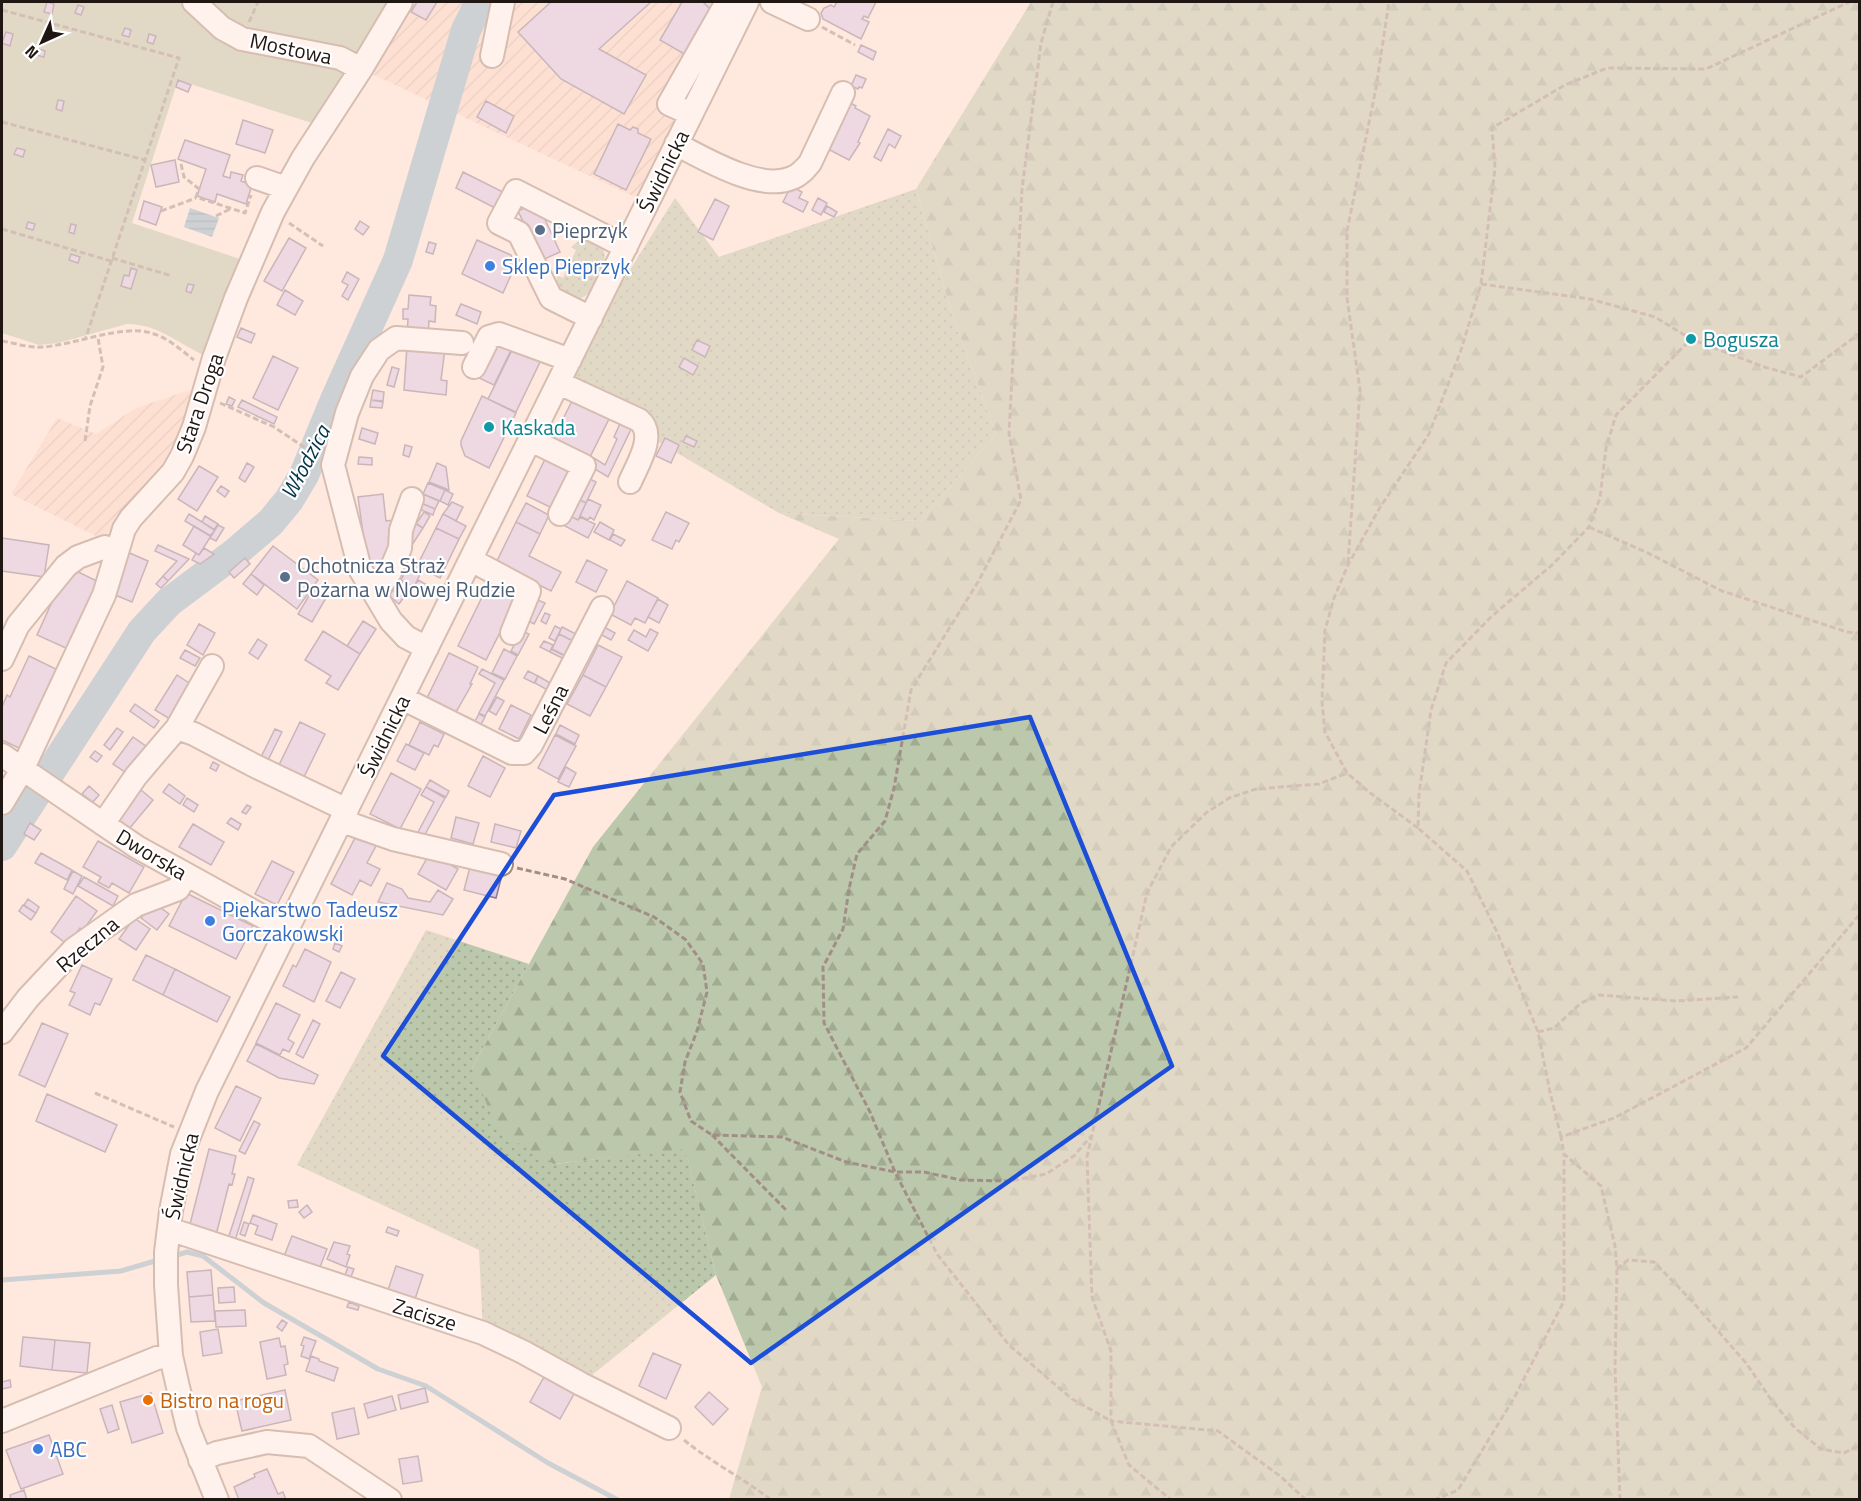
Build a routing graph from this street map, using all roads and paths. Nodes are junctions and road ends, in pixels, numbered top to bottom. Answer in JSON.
{"nodes":[{"id":1,"x":194,"y":2,"type":"edge"},
{"id":2,"x":401,"y":2,"type":"edge"},
{"id":3,"x":503,"y":2,"type":"edge"},
{"id":4,"x":727,"y":2,"type":"edge"},
{"id":5,"x":747,"y":2,"type":"edge"},
{"id":6,"x":772,"y":2,"type":"edge"},
{"id":7,"x":1053,"y":2,"type":"edge"},
{"id":8,"x":1389,"y":2,"type":"edge"},
{"id":9,"x":1849,"y":2,"type":"edge"},
{"id":10,"x":2,"y":10,"type":"edge"},
{"id":11,"x":807,"y":13,"type":"edge"},
{"id":12,"x":855,"y":45,"type":"dead end"},
{"id":13,"x":492,"y":56,"type":"dead end"},
{"id":14,"x":361,"y":69,"type":"junction"},
{"id":15,"x":843,"y":93,"type":"dead end"},
{"id":16,"x":691,"y":114,"type":"junction"},
{"id":17,"x":2,"y":122,"type":"edge"},
{"id":18,"x":676,"y":144,"type":"junction"},
{"id":19,"x":145,"y":160,"type":"junction"},
{"id":20,"x":181,"y":164,"type":"dead end"},
{"id":21,"x":257,"y":178,"type":"joint"},
{"id":22,"x":286,"y":188,"type":"junction"},
{"id":23,"x":196,"y":197,"type":"junction"},
{"id":24,"x":231,"y":208,"type":"junction"},
{"id":25,"x":161,"y":211,"type":"dead end"},
{"id":26,"x":273,"y":212,"type":"junction"},
{"id":27,"x":216,"y":216,"type":"dead end"},
{"id":28,"x":2,"y":228,"type":"edge"},
{"id":29,"x":323,"y":246,"type":"dead end"},
{"id":30,"x":626,"y":247,"type":"junction"},
{"id":31,"x":112,"y":259,"type":"junction"},
{"id":32,"x":172,"y":276,"type":"dead end"},
{"id":33,"x":1481,"y":284,"type":"junction"},
{"id":34,"x":591,"y":318,"type":"junction"},
{"id":35,"x":1860,"y":333,"type":"edge"},
{"id":36,"x":98,"y":337,"type":"junction"},
{"id":37,"x":1691,"y":339,"type":"junction"},
{"id":38,"x":85,"y":340,"type":"junction"},
{"id":39,"x":2,"y":341,"type":"edge"},
{"id":40,"x":462,"y":343,"type":"dead end"},
{"id":41,"x":570,"y":360,"type":"junction"},
{"id":42,"x":474,"y":367,"type":"dead end"},
{"id":43,"x":211,"y":370,"type":"junction"},
{"id":44,"x":559,"y":383,"type":"junction"},
{"id":45,"x":203,"y":397,"type":"junction"},
{"id":46,"x":531,"y":440,"type":"junction"},
{"id":47,"x":85,"y":441,"type":"dead end"},
{"id":48,"x":317,"y":456,"type":"dead end"},
{"id":49,"x":630,"y":482,"type":"dead end"},
{"id":50,"x":412,"y":499,"type":"dead end"},
{"id":51,"x":560,"y":514,"type":"dead end"},
{"id":52,"x":1589,"y":526,"type":"junction"},
{"id":53,"x":116,"y":550,"type":"junction"},
{"id":54,"x":471,"y":560,"type":"junction"},
{"id":55,"x":1348,"y":565,"type":"junction"},
{"id":56,"x":375,"y":594,"type":"junction"},
{"id":57,"x":602,"y":608,"type":"dead end"},
{"id":58,"x":10,"y":627,"type":"edge"},
{"id":59,"x":512,"y":633,"type":"dead end"},
{"id":60,"x":1860,"y":633,"type":"edge"},
{"id":61,"x":427,"y":648,"type":"junction"},
{"id":62,"x":2,"y":659,"type":"edge"},
{"id":63,"x":212,"y":666,"type":"dead end"},
{"id":64,"x":402,"y":698,"type":"junction"},
{"id":65,"x":177,"y":728,"type":"junction"},
{"id":66,"x":2,"y":755,"type":"edge"},
{"id":67,"x":27,"y":771,"type":"junction"},
{"id":68,"x":1347,"y":773,"type":"junction"},
{"id":69,"x":2,"y":803,"type":"edge"},
{"id":70,"x":344,"y":815,"type":"junction"},
{"id":71,"x":103,"y":824,"type":"junction"},
{"id":72,"x":1418,"y":828,"type":"junction"},
{"id":73,"x":501,"y":864,"type":"joint"},
{"id":74,"x":186,"y":876,"type":"junction"},
{"id":75,"x":1860,"y":914,"type":"edge"},
{"id":76,"x":287,"y":930,"type":"junction"},
{"id":77,"x":1738,"y":997,"type":"dead end"},
{"id":78,"x":2,"y":1032,"type":"edge"},
{"id":79,"x":1538,"y":1032,"type":"junction"},
{"id":80,"x":95,"y":1093,"type":"dead end"},
{"id":81,"x":189,"y":1133,"type":"junction"},
{"id":82,"x":712,"y":1135,"type":"junction"},
{"id":83,"x":1092,"y":1135,"type":"junction"},
{"id":84,"x":1561,"y":1137,"type":"junction"},
{"id":85,"x":1564,"y":1154,"type":"junction"},
{"id":86,"x":896,"y":1172,"type":"junction"},
{"id":87,"x":786,"y":1210,"type":"dead end"},
{"id":88,"x":167,"y":1249,"type":"junction"},
{"id":89,"x":1617,"y":1269,"type":"junction"},
{"id":90,"x":171,"y":1356,"type":"junction"},
{"id":91,"x":2,"y":1421,"type":"edge"},
{"id":92,"x":1111,"y":1421,"type":"junction"},
{"id":93,"x":669,"y":1428,"type":"joint"},
{"id":94,"x":1860,"y":1444,"type":"edge"},
{"id":95,"x":200,"y":1460,"type":"junction"},
{"id":96,"x":217,"y":1500,"type":"edge"},
{"id":97,"x":390,"y":1500,"type":"edge"},
{"id":98,"x":771,"y":1500,"type":"edge"},
{"id":99,"x":1171,"y":1500,"type":"edge"},
{"id":100,"x":1306,"y":1500,"type":"edge"},
{"id":101,"x":1434,"y":1500,"type":"edge"},
{"id":102,"x":1620,"y":1500,"type":"edge"}],
"edges":[{"from":1,"to":14,"type":"street","name":"Mostowa"},
{"from":2,"to":14,"type":"street","name":"Stara Droga"},
{"from":3,"to":13,"type":"street"},
{"from":4,"to":16,"type":"street"},
{"from":5,"to":16,"type":"street","name":"Świdnicka"},
{"from":6,"to":11,"type":"street"},
{"from":7,"to":86,"type":"path"},
{"from":8,"to":55,"type":"path"},
{"from":9,"to":33,"type":"path"},
{"from":10,"to":19,"type":"path"},
{"from":11,"to":12,"type":"path"},
{"from":14,"to":22,"type":"street","name":"Stara Droga"},
{"from":15,"to":18,"type":"street"},
{"from":16,"to":18,"type":"street","name":"Świdnicka"},
{"from":17,"to":19,"type":"path"},
{"from":18,"to":30,"type":"street","name":"Świdnicka"},
{"from":19,"to":31,"type":"path"},
{"from":20,"to":23,"type":"path"},
{"from":21,"to":22,"type":"street"},
{"from":21,"to":24,"type":"path"},
{"from":22,"to":26,"type":"street","name":"Stara Droga"},
{"from":23,"to":24,"type":"path"},
{"from":23,"to":25,"type":"path"},
{"from":24,"to":27,"type":"path"},
{"from":26,"to":29,"type":"path"},
{"from":26,"to":43,"type":"street","name":"Stara Droga"},
{"from":28,"to":31,"type":"path"},
{"from":30,"to":34,"type":"street","name":"Świdnicka"},
{"from":30,"to":34,"type":"street"},
{"from":31,"to":32,"type":"path"},
{"from":31,"to":38,"type":"path"},
{"from":33,"to":37,"type":"path"},
{"from":33,"to":55,"type":"path"},
{"from":34,"to":41,"type":"street","name":"Świdnicka"},
{"from":35,"to":37,"type":"path"},
{"from":36,"to":38,"type":"path"},
{"from":36,"to":43,"type":"path"},
{"from":36,"to":47,"type":"path"},
{"from":37,"to":52,"type":"path"},
{"from":38,"to":39,"type":"path"},
{"from":40,"to":56,"type":"street"},
{"from":41,"to":42,"type":"street"},
{"from":41,"to":44,"type":"street","name":"Świdnicka"},
{"from":43,"to":45,"type":"street","name":"Stara Droga"},
{"from":44,"to":46,"type":"street","name":"Świdnicka"},
{"from":44,"to":49,"type":"street"},
{"from":45,"to":48,"type":"path"},
{"from":45,"to":53,"type":"street","name":"Stara Droga"},
{"from":46,"to":51,"type":"street"},
{"from":46,"to":54,"type":"street","name":"Świdnicka"},
{"from":50,"to":56,"type":"street"},
{"from":52,"to":60,"type":"path"},
{"from":52,"to":72,"type":"path"},
{"from":53,"to":58,"type":"street"},
{"from":53,"to":67,"type":"street","name":"Stara Droga"},
{"from":54,"to":59,"type":"street"},
{"from":54,"to":61,"type":"street","name":"Świdnicka"},
{"from":55,"to":68,"type":"path"},
{"from":56,"to":61,"type":"street"},
{"from":57,"to":64,"type":"street","name":"Leśna"},
{"from":58,"to":62,"type":"street"},
{"from":61,"to":64,"type":"street","name":"Świdnicka"},
{"from":63,"to":65,"type":"street"},
{"from":64,"to":70,"type":"street","name":"Świdnicka"},
{"from":65,"to":70,"type":"street"},
{"from":65,"to":71,"type":"street"},
{"from":66,"to":67,"type":"street","name":"Dworska"},
{"from":67,"to":69,"type":"street","name":"Stara Droga"},
{"from":67,"to":71,"type":"street","name":"Dworska"},
{"from":68,"to":72,"type":"path"},
{"from":68,"to":83,"type":"path"},
{"from":70,"to":73,"type":"street"},
{"from":70,"to":76,"type":"street","name":"Świdnicka"},
{"from":71,"to":74,"type":"street","name":"Dworska"},
{"from":72,"to":79,"type":"path"},
{"from":73,"to":82,"type":"path"},
{"from":74,"to":76,"type":"street","name":"Dworska"},
{"from":74,"to":78,"type":"street","name":"Rzeczna"},
{"from":75,"to":84,"type":"path"},
{"from":76,"to":81,"type":"street","name":"Świdnicka"},
{"from":77,"to":79,"type":"path"},
{"from":79,"to":84,"type":"path"},
{"from":80,"to":81,"type":"path"},
{"from":81,"to":88,"type":"street","name":"Świdnicka"},
{"from":82,"to":86,"type":"path"},
{"from":82,"to":87,"type":"path"},
{"from":83,"to":86,"type":"path"},
{"from":83,"to":92,"type":"path"},
{"from":84,"to":85,"type":"path"},
{"from":85,"to":89,"type":"path"},
{"from":85,"to":101,"type":"path"},
{"from":86,"to":92,"type":"path"},
{"from":88,"to":90,"type":"street","name":"Świdnicka"},
{"from":88,"to":93,"type":"street","name":"Zacisze"},
{"from":89,"to":94,"type":"path"},
{"from":89,"to":102,"type":"path"},
{"from":90,"to":91,"type":"street"},
{"from":90,"to":95,"type":"street","name":"Świdnicka"},
{"from":92,"to":99,"type":"path"},
{"from":92,"to":100,"type":"path"},
{"from":93,"to":98,"type":"path"},
{"from":95,"to":96,"type":"street","name":"Świdnicka"},
{"from":95,"to":97,"type":"street"}]}
